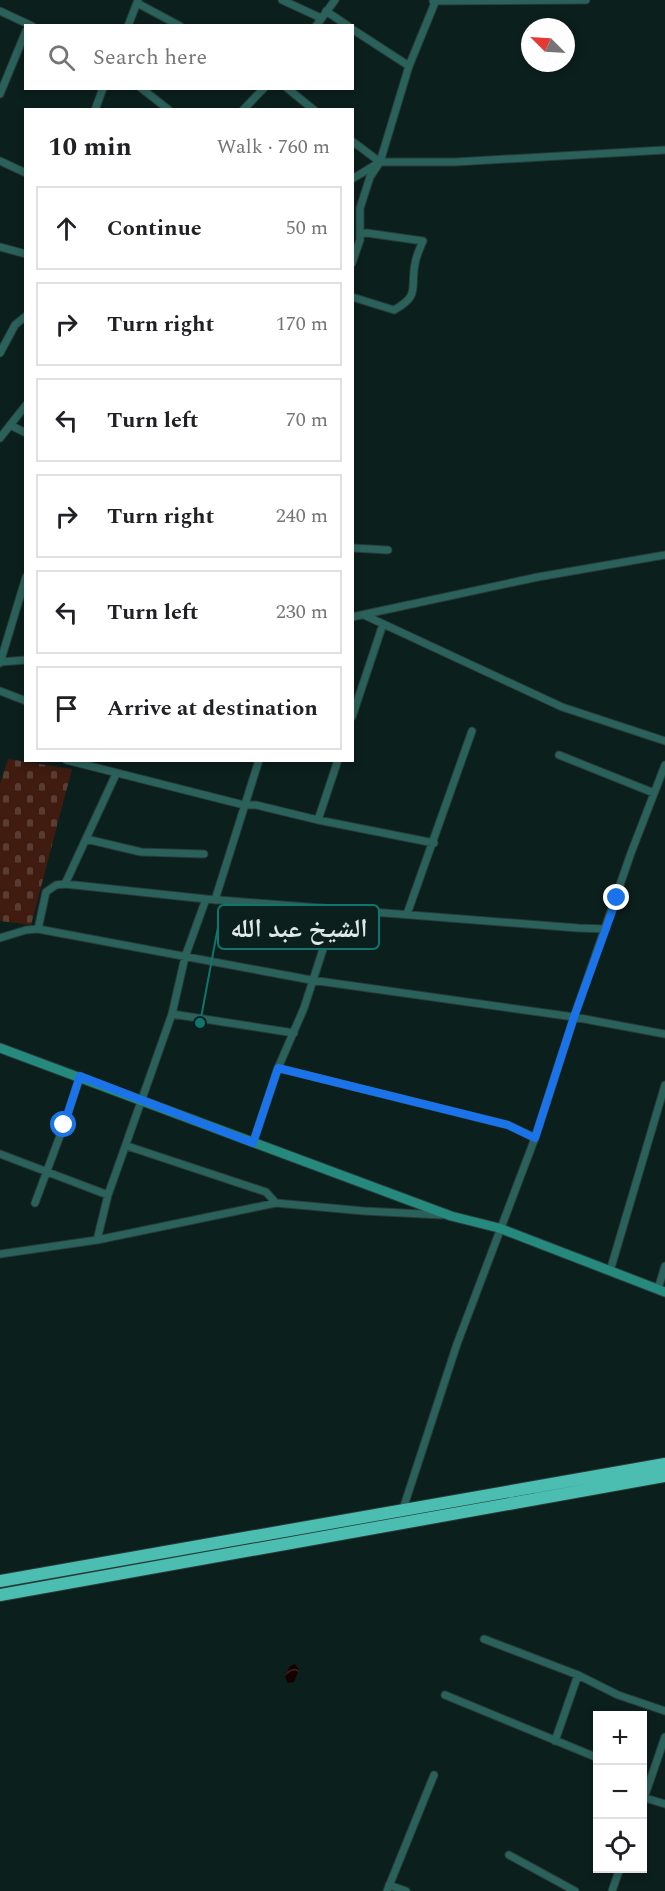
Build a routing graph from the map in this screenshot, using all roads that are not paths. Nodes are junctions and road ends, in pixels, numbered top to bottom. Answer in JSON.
{"nodes":[{"id":1,"x":282,"y":0,"type":"edge"},
{"id":2,"x":335,"y":0,"type":"edge"},
{"id":3,"x":434,"y":0,"type":"edge"},
{"id":4,"x":575,"y":0,"type":"edge"},
{"id":5,"x":586,"y":0,"type":"edge"},
{"id":6,"x":138,"y":2,"type":"edge"},
{"id":7,"x":0,"y":11,"type":"edge"},
{"id":8,"x":326,"y":11,"type":"junction"},
{"id":9,"x":321,"y":18,"type":"junction"},
{"id":10,"x":129,"y":24,"type":"edge"},
{"id":11,"x":176,"y":24,"type":"edge"},
{"id":12,"x":317,"y":24,"type":"edge"},
{"id":13,"x":345,"y":24,"type":"edge"},
{"id":14,"x":24,"y":25,"type":"edge"},
{"id":15,"x":354,"y":29,"type":"edge"},
{"id":16,"x":24,"y":36,"type":"edge"},
{"id":17,"x":409,"y":66,"type":"junction"},
{"id":18,"x":102,"y":90,"type":"edge"},
{"id":19,"x":144,"y":90,"type":"edge"},
{"id":20,"x":262,"y":90,"type":"edge"},
{"id":21,"x":290,"y":90,"type":"edge"},
{"id":22,"x":0,"y":93,"type":"edge"},
{"id":23,"x":95,"y":108,"type":"edge"},
{"id":24,"x":167,"y":108,"type":"edge"},
{"id":25,"x":245,"y":108,"type":"edge"},
{"id":26,"x":312,"y":108,"type":"edge"},
{"id":27,"x":354,"y":142,"type":"edge"},
{"id":28,"x":665,"y":150,"type":"edge"},
{"id":29,"x":0,"y":161,"type":"edge"},
{"id":30,"x":380,"y":162,"type":"junction"},
{"id":31,"x":24,"y":172,"type":"edge"},
{"id":32,"x":354,"y":179,"type":"edge"},
{"id":33,"x":360,"y":234,"type":"junction"},
{"id":34,"x":0,"y":246,"type":"edge"},
{"id":35,"x":24,"y":253,"type":"edge"},
{"id":36,"x":354,"y":256,"type":"edge"},
{"id":37,"x":354,"y":298,"type":"edge"},
{"id":38,"x":24,"y":318,"type":"edge"},
{"id":39,"x":0,"y":353,"type":"edge"},
{"id":40,"x":24,"y":407,"type":"edge"},
{"id":41,"x":0,"y":423,"type":"edge"},
{"id":42,"x":9,"y":426,"type":"junction"},
{"id":43,"x":24,"y":432,"type":"edge"},
{"id":44,"x":0,"y":438,"type":"edge"},
{"id":45,"x":354,"y":548,"type":"edge"},
{"id":46,"x":388,"y":549,"type":"dead end"},
{"id":47,"x":665,"y":555,"type":"edge"},
{"id":48,"x":24,"y":584,"type":"edge"},
{"id":49,"x":364,"y":615,"type":"junction"},
{"id":50,"x":354,"y":617,"type":"edge"},
{"id":51,"x":383,"y":624,"type":"junction"},
{"id":52,"x":24,"y":660,"type":"edge"},
{"id":53,"x":0,"y":662,"type":"edge"},
{"id":54,"x":0,"y":691,"type":"edge"},
{"id":55,"x":24,"y":700,"type":"edge"},
{"id":56,"x":354,"y":711,"type":"edge"},
{"id":57,"x":472,"y":731,"type":"dead end"},
{"id":58,"x":665,"y":741,"type":"edge"},
{"id":59,"x":559,"y":755,"type":"dead end"},
{"id":60,"x":73,"y":762,"type":"edge"},
{"id":61,"x":258,"y":762,"type":"edge"},
{"id":62,"x":337,"y":762,"type":"edge"},
{"id":63,"x":665,"y":765,"type":"edge"},
{"id":64,"x":116,"y":774,"type":"junction"},
{"id":65,"x":654,"y":793,"type":"junction"},
{"id":66,"x":244,"y":805,"type":"junction"},
{"id":67,"x":318,"y":820,"type":"junction"},
{"id":68,"x":86,"y":839,"type":"junction"},
{"id":69,"x":434,"y":843,"type":"junction"},
{"id":70,"x":204,"y":854,"type":"dead end"},
{"id":71,"x":65,"y":884,"type":"junction"},
{"id":72,"x":206,"y":899,"type":"junction"},
{"id":73,"x":215,"y":900,"type":"junction"},
{"id":74,"x":336,"y":909,"type":"junction"},
{"id":75,"x":407,"y":914,"type":"junction"},
{"id":76,"x":605,"y":928,"type":"junction"},
{"id":77,"x":38,"y":929,"type":"junction"},
{"id":78,"x":0,"y":938,"type":"edge"},
{"id":79,"x":185,"y":957,"type":"junction"},
{"id":80,"x":311,"y":980,"type":"junction"},
{"id":81,"x":171,"y":1014,"type":"junction"},
{"id":82,"x":574,"y":1017,"type":"junction"},
{"id":83,"x":294,"y":1033,"type":"junction"},
{"id":84,"x":665,"y":1034,"type":"edge"},
{"id":85,"x":0,"y":1048,"type":"edge"},
{"id":86,"x":278,"y":1068,"type":"junction"},
{"id":87,"x":80,"y":1076,"type":"junction"},
{"id":88,"x":665,"y":1084,"type":"edge"},
{"id":89,"x":142,"y":1100,"type":"junction"},
{"id":90,"x":535,"y":1138,"type":"junction"},
{"id":91,"x":253,"y":1143,"type":"junction"},
{"id":92,"x":127,"y":1146,"type":"junction"},
{"id":93,"x":0,"y":1154,"type":"edge"},
{"id":94,"x":46,"y":1171,"type":"junction"},
{"id":95,"x":108,"y":1195,"type":"junction"},
{"id":96,"x":35,"y":1203,"type":"dead end"},
{"id":97,"x":276,"y":1203,"type":"junction"},
{"id":98,"x":451,"y":1216,"type":"junction"},
{"id":99,"x":499,"y":1228,"type":"junction"},
{"id":100,"x":97,"y":1240,"type":"junction"},
{"id":101,"x":0,"y":1254,"type":"edge"},
{"id":102,"x":665,"y":1266,"type":"edge"},
{"id":103,"x":610,"y":1271,"type":"junction"},
{"id":104,"x":662,"y":1290,"type":"edge"},
{"id":105,"x":665,"y":1464,"type":"edge"},
{"id":106,"x":665,"y":1476,"type":"edge"},
{"id":107,"x":403,"y":1509,"type":"junction"},
{"id":108,"x":0,"y":1581,"type":"edge"},
{"id":109,"x":0,"y":1595,"type":"edge"},
{"id":110,"x":484,"y":1639,"type":"dead end"},
{"id":111,"x":578,"y":1675,"type":"junction"},
{"id":112,"x":445,"y":1695,"type":"dead end"},
{"id":113,"x":665,"y":1711,"type":"edge"},
{"id":114,"x":665,"y":1737,"type":"edge"},
{"id":115,"x":555,"y":1741,"type":"junction"},
{"id":116,"x":593,"y":1756,"type":"edge"},
{"id":117,"x":434,"y":1775,"type":"dead end"},
{"id":118,"x":647,"y":1778,"type":"edge"},
{"id":119,"x":651,"y":1780,"type":"junction"},
{"id":120,"x":647,"y":1792,"type":"edge"},
{"id":121,"x":647,"y":1801,"type":"edge"},
{"id":122,"x":665,"y":1804,"type":"edge"},
{"id":123,"x":509,"y":1855,"type":"dead end"},
{"id":124,"x":619,"y":1873,"type":"edge"},
{"id":125,"x":388,"y":1888,"type":"edge"},
{"id":126,"x":406,"y":1891,"type":"edge"},
{"id":127,"x":575,"y":1891,"type":"edge"},
{"id":128,"x":612,"y":1891,"type":"edge"}],
"edges":[{"from":1,"to":9,"type":"street"},
{"from":2,"to":8,"type":"street"},
{"from":3,"to":4,"type":"street"},
{"from":3,"to":17,"type":"street"},
{"from":4,"to":5,"type":"street"},
{"from":6,"to":10,"type":"street"},
{"from":6,"to":11,"type":"street"},
{"from":7,"to":14,"type":"street"},
{"from":8,"to":9,"type":"street"},
{"from":8,"to":13,"type":"street"},
{"from":9,"to":12,"type":"street"},
{"from":15,"to":17,"type":"street"},
{"from":16,"to":22,"type":"street"},
{"from":17,"to":30,"type":"street"},
{"from":18,"to":23,"type":"street"},
{"from":19,"to":24,"type":"street"},
{"from":20,"to":25,"type":"street"},
{"from":21,"to":26,"type":"street"},
{"from":27,"to":30,"type":"street"},
{"from":28,"to":30,"type":"street"},
{"from":29,"to":31,"type":"street"},
{"from":30,"to":32,"type":"street"},
{"from":30,"to":33,"type":"street"},
{"from":33,"to":36,"type":"street"},
{"from":33,"to":37,"type":"street"},
{"from":34,"to":35,"type":"street"},
{"from":38,"to":39,"type":"street"},
{"from":40,"to":42,"type":"street"},
{"from":41,"to":42,"type":"street"},
{"from":42,"to":43,"type":"street"},
{"from":42,"to":44,"type":"street"},
{"from":45,"to":46,"type":"street"},
{"from":47,"to":49,"type":"street"},
{"from":48,"to":53,"type":"street"},
{"from":49,"to":50,"type":"street"},
{"from":49,"to":51,"type":"street"},
{"from":51,"to":56,"type":"street"},
{"from":51,"to":58,"type":"street"},
{"from":52,"to":53,"type":"street"},
{"from":54,"to":55,"type":"street"},
{"from":57,"to":69,"type":"street"},
{"from":59,"to":65,"type":"street"},
{"from":60,"to":64,"type":"street"},
{"from":61,"to":66,"type":"street"},
{"from":62,"to":67,"type":"street"},
{"from":63,"to":65,"type":"street"},
{"from":64,"to":66,"type":"street"},
{"from":64,"to":68,"type":"street"},
{"from":65,"to":76,"type":"street"},
{"from":66,"to":67,"type":"street"},
{"from":66,"to":73,"type":"street"},
{"from":67,"to":69,"type":"street"},
{"from":68,"to":70,"type":"street"},
{"from":68,"to":71,"type":"street"},
{"from":69,"to":75,"type":"street"},
{"from":71,"to":72,"type":"street"},
{"from":71,"to":77,"type":"street"},
{"from":72,"to":73,"type":"street"},
{"from":72,"to":79,"type":"street"},
{"from":73,"to":74,"type":"street"},
{"from":74,"to":75,"type":"street"},
{"from":74,"to":80,"type":"street"},
{"from":75,"to":76,"type":"street"},
{"from":76,"to":82,"type":"street"},
{"from":77,"to":78,"type":"street"},
{"from":77,"to":79,"type":"street"},
{"from":79,"to":80,"type":"street"},
{"from":79,"to":81,"type":"street"},
{"from":80,"to":82,"type":"street"},
{"from":80,"to":83,"type":"street"},
{"from":81,"to":83,"type":"street"},
{"from":81,"to":89,"type":"street"},
{"from":82,"to":84,"type":"street"},
{"from":82,"to":90,"type":"street"},
{"from":83,"to":86,"type":"street"},
{"from":85,"to":87,"type":"street"},
{"from":86,"to":90,"type":"street"},
{"from":86,"to":91,"type":"street"},
{"from":87,"to":89,"type":"street"},
{"from":87,"to":94,"type":"street"},
{"from":88,"to":103,"type":"street"},
{"from":89,"to":91,"type":"street"},
{"from":89,"to":92,"type":"street"},
{"from":90,"to":99,"type":"street"},
{"from":91,"to":98,"type":"street"},
{"from":92,"to":95,"type":"street"},
{"from":92,"to":97,"type":"street"},
{"from":93,"to":94,"type":"street"},
{"from":94,"to":95,"type":"street"},
{"from":94,"to":96,"type":"street"},
{"from":95,"to":100,"type":"street"},
{"from":97,"to":98,"type":"street"},
{"from":97,"to":100,"type":"street"},
{"from":98,"to":99,"type":"street"},
{"from":99,"to":103,"type":"street"},
{"from":99,"to":107,"type":"street"},
{"from":100,"to":101,"type":"street"},
{"from":102,"to":104,"type":"street"},
{"from":103,"to":104,"type":"street"},
{"from":105,"to":107,"type":"highway"},
{"from":106,"to":109,"type":"highway"},
{"from":107,"to":108,"type":"highway"},
{"from":110,"to":111,"type":"street"},
{"from":111,"to":113,"type":"street"},
{"from":111,"to":115,"type":"street"},
{"from":112,"to":115,"type":"street"},
{"from":114,"to":119,"type":"street"},
{"from":115,"to":116,"type":"street"},
{"from":117,"to":125,"type":"street"},
{"from":118,"to":119,"type":"street"},
{"from":119,"to":120,"type":"street"},
{"from":121,"to":122,"type":"street"},
{"from":123,"to":127,"type":"street"},
{"from":124,"to":128,"type":"street"},
{"from":125,"to":126,"type":"street"}]}
